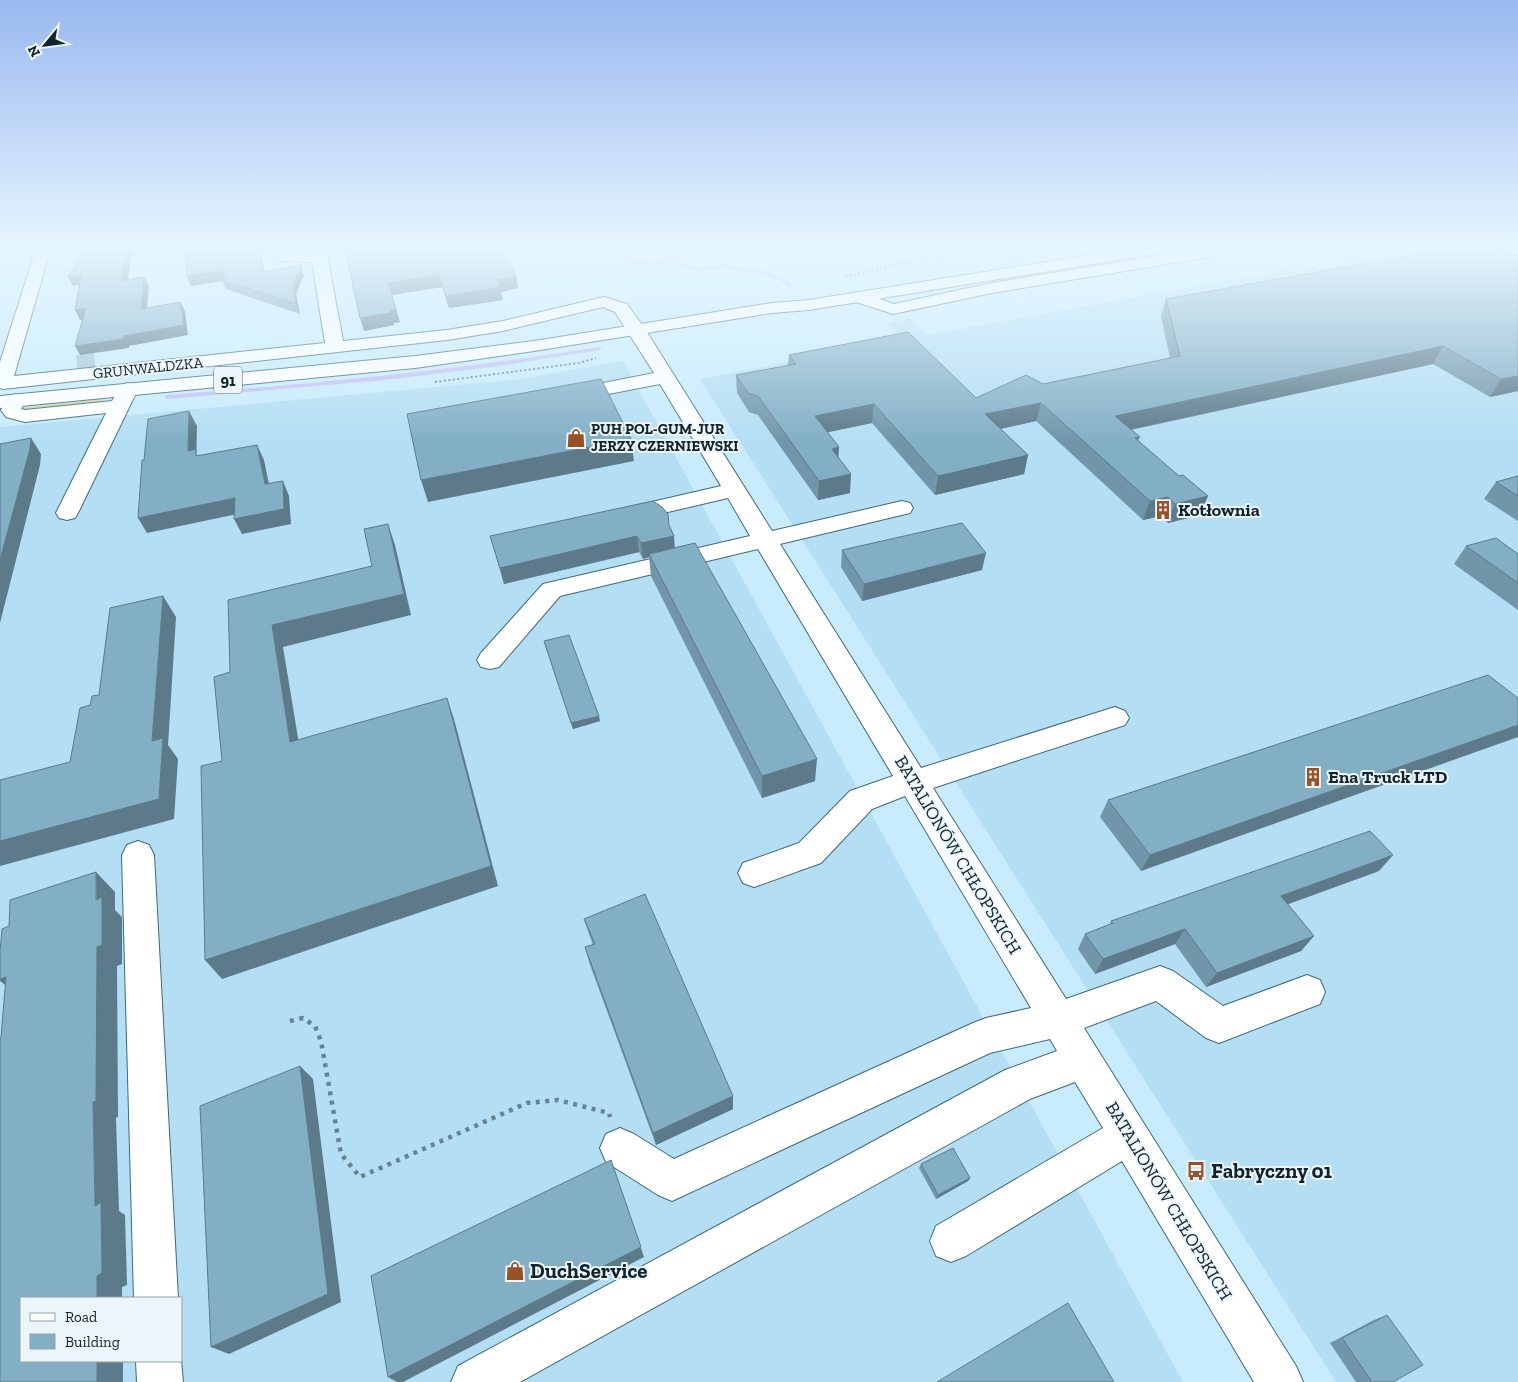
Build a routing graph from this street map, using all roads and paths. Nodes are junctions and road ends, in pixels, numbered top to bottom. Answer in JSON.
{"nodes":[{"id":1,"x":24,"y":313,"type":"edge"},
{"id":2,"x":329,"y":313,"type":"edge"},
{"id":3,"x":550,"y":313,"type":"edge"},
{"id":4,"x":561,"y":313,"type":"edge"},
{"id":5,"x":625,"y":313,"type":"edge"},
{"id":6,"x":738,"y":313,"type":"edge"},
{"id":7,"x":552,"y":316,"type":"junction"},
{"id":8,"x":636,"y":330,"type":"junction"},
{"id":9,"x":335,"y":347,"type":"junction"},
{"id":10,"x":100,"y":361,"type":"tunnel mouth"},
{"id":11,"x":77,"y":364,"type":"tunnel mouth"},
{"id":12,"x":664,"y":377,"type":"junction"},
{"id":13,"x":60,"y":378,"type":"junction"},
{"id":14,"x":122,"y":389,"type":"junction"},
{"id":15,"x":588,"y":392,"type":"edge"},
{"id":16,"x":8,"y":401,"type":"edge"},
{"id":17,"x":734,"y":490,"type":"junction"},
{"id":18,"x":902,"y":508,"type":"dead end"},
{"id":19,"x":67,"y":513,"type":"dead end"},
{"id":20,"x":606,"y":519,"type":"edge"},
{"id":21,"x":763,"y":539,"type":"junction"},
{"id":22,"x":490,"y":660,"type":"dead end"},
{"id":23,"x":1115,"y":718,"type":"dead end"},
{"id":24,"x":914,"y":782,"type":"junction"},
{"id":25,"x":138,"y":855,"type":"dead end"},
{"id":26,"x":754,"y":873,"type":"dead end"},
{"id":27,"x":1307,"y":992,"type":"dead end"},
{"id":28,"x":1058,"y":1019,"type":"junction"},
{"id":29,"x":290,"y":1021,"type":"dead end"},
{"id":30,"x":1083,"y":1060,"type":"junction"},
{"id":31,"x":1128,"y":1135,"type":"junction"},
{"id":32,"x":620,"y":1148,"type":"joint"},
{"id":33,"x":951,"y":1241,"type":"dead end"},
{"id":34,"x":156,"y":1297,"type":"edge"},
{"id":35,"x":159,"y":1362,"type":"edge"},
{"id":36,"x":160,"y":1382,"type":"edge"},
{"id":37,"x":474,"y":1382,"type":"edge"},
{"id":38,"x":1280,"y":1382,"type":"edge"}],
"edges":[{"from":1,"to":13,"type":"street","name":"GRUNWALDZKA"},
{"from":2,"to":9,"type":"street"},
{"from":3,"to":7,"type":"street"},
{"from":4,"to":7,"type":"street","name":"GRUNWALDZKA"},
{"from":5,"to":8,"type":"street","name":"GRUNWALDZKA"},
{"from":6,"to":8,"type":"street","name":"GRUNWALDZKA","number":"91"},
{"from":7,"to":9,"type":"street","name":"GRUNWALDZKA"},
{"from":8,"to":12,"type":"street","name":"BATALIONÓW CHŁOPSKICH"},
{"from":8,"to":14,"type":"street","name":"GRUNWALDZKA","number":"91"},
{"from":9,"to":14,"type":"street","name":"GRUNWALDZKA"},
{"from":10,"to":14,"type":"street"},
{"from":11,"to":13,"type":"street"},
{"from":12,"to":15,"type":"street"},
{"from":12,"to":17,"type":"street","name":"BATALIONÓW CHŁOPSKICH"},
{"from":13,"to":14,"type":"street","name":"GRUNWALDZKA"},
{"from":14,"to":16,"type":"street"},
{"from":14,"to":19,"type":"street"},
{"from":17,"to":20,"type":"street"},
{"from":17,"to":21,"type":"street","name":"BATALIONÓW CHŁOPSKICH"},
{"from":18,"to":21,"type":"street"},
{"from":21,"to":22,"type":"street"},
{"from":21,"to":24,"type":"street","name":"BATALIONÓW CHŁOPSKICH"},
{"from":23,"to":24,"type":"street"},
{"from":24,"to":26,"type":"street"},
{"from":24,"to":28,"type":"street","name":"BATALIONÓW CHŁOPSKICH"},
{"from":25,"to":34,"type":"street"},
{"from":27,"to":28,"type":"street"},
{"from":28,"to":30,"type":"street","name":"BATALIONÓW CHŁOPSKICH"},
{"from":28,"to":32,"type":"street"},
{"from":29,"to":32,"type":"path"},
{"from":30,"to":31,"type":"street","name":"BATALIONÓW CHŁOPSKICH"},
{"from":30,"to":37,"type":"street"},
{"from":31,"to":33,"type":"street"},
{"from":31,"to":38,"type":"street","name":"BATALIONÓW CHŁOPSKICH"},
{"from":35,"to":36,"type":"street"}]}
